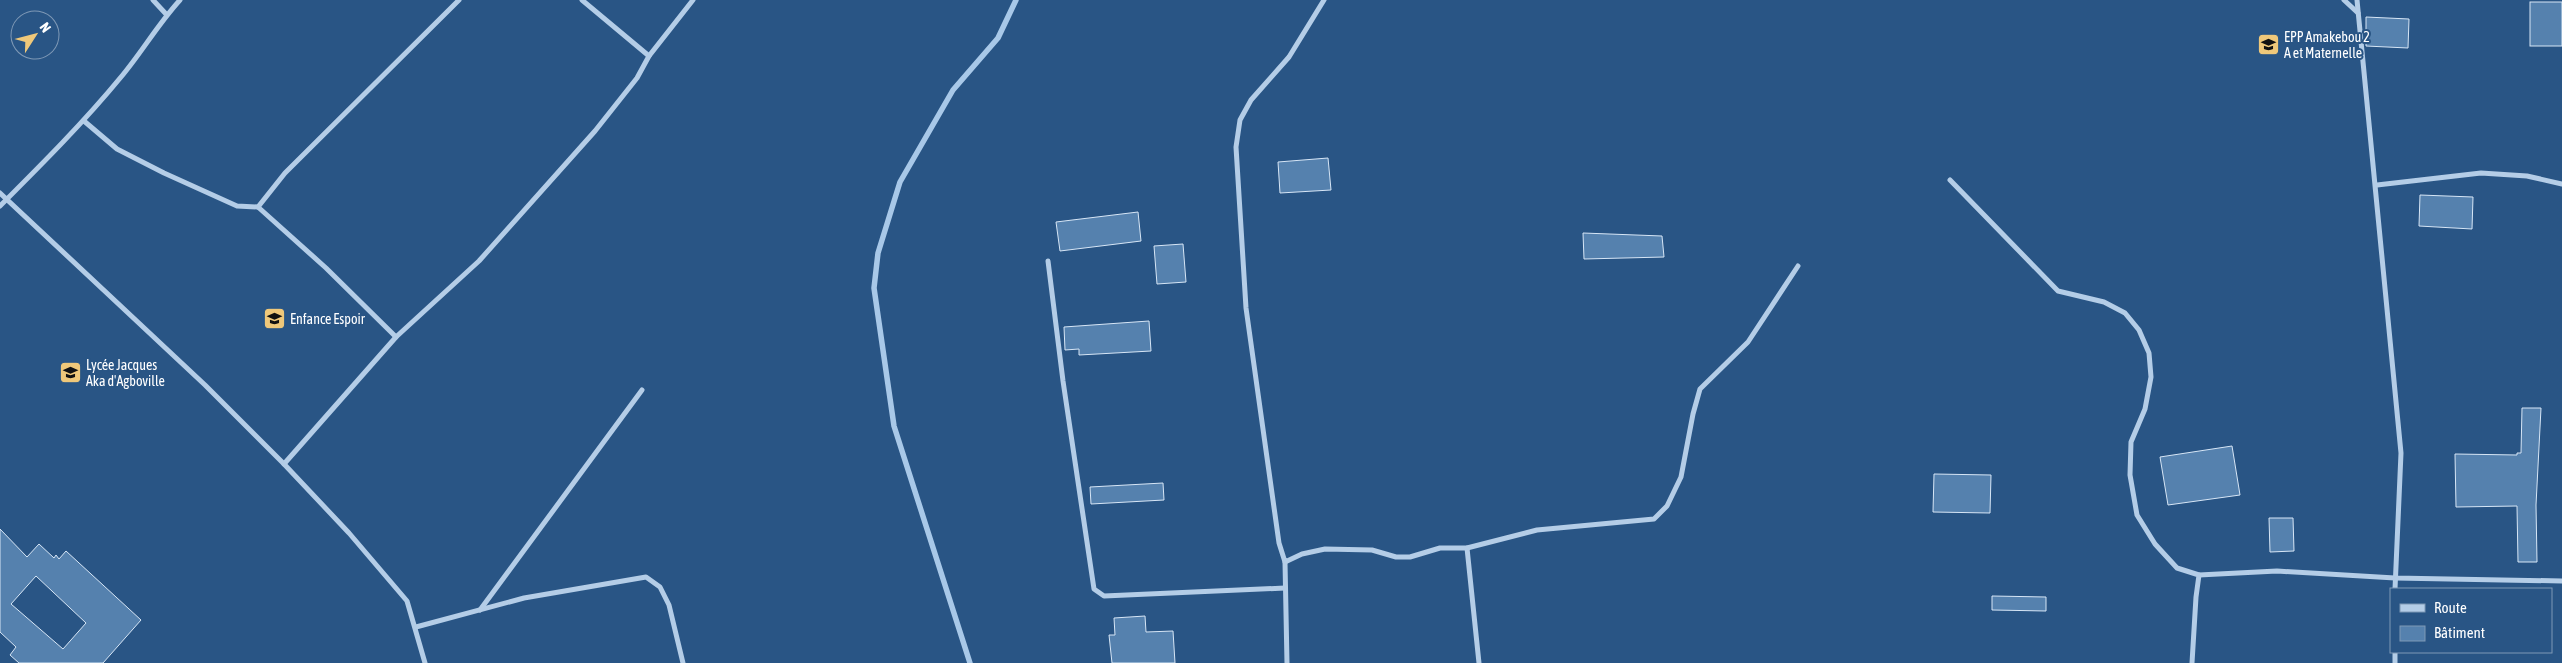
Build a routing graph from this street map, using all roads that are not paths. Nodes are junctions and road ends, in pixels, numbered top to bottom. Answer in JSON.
{"nodes":[{"id":1,"x":152,"y":0,"type":"edge"},
{"id":2,"x":180,"y":0,"type":"edge"},
{"id":3,"x":459,"y":0,"type":"edge"},
{"id":4,"x":582,"y":0,"type":"edge"},
{"id":5,"x":693,"y":0,"type":"edge"},
{"id":6,"x":1324,"y":0,"type":"edge"},
{"id":7,"x":2344,"y":0,"type":"edge"},
{"id":8,"x":2357,"y":0,"type":"edge"},
{"id":9,"x":166,"y":14,"type":"junction"},
{"id":10,"x":2358,"y":14,"type":"junction"},
{"id":11,"x":650,"y":56,"type":"junction"},
{"id":12,"x":84,"y":121,"type":"junction"},
{"id":13,"x":1950,"y":180,"type":"dead end"},
{"id":14,"x":2562,"y":184,"type":"edge"},
{"id":15,"x":2377,"y":185,"type":"junction"},
{"id":16,"x":0,"y":193,"type":"edge"},
{"id":17,"x":6,"y":199,"type":"junction"},
{"id":18,"x":0,"y":206,"type":"edge"},
{"id":19,"x":258,"y":207,"type":"junction"},
{"id":20,"x":1048,"y":261,"type":"dead end"},
{"id":21,"x":1798,"y":266,"type":"dead end"},
{"id":22,"x":396,"y":337,"type":"junction"},
{"id":23,"x":642,"y":390,"type":"dead end"},
{"id":24,"x":284,"y":464,"type":"junction"},
{"id":25,"x":1468,"y":548,"type":"junction"},
{"id":26,"x":1285,"y":562,"type":"junction"},
{"id":27,"x":2200,"y":575,"type":"junction"},
{"id":28,"x":2395,"y":578,"type":"junction"},
{"id":29,"x":2562,"y":581,"type":"edge"},
{"id":30,"x":1285,"y":588,"type":"junction"},
{"id":31,"x":2395,"y":588,"type":"edge"},
{"id":32,"x":479,"y":611,"type":"junction"},
{"id":33,"x":416,"y":627,"type":"junction"},
{"id":34,"x":425,"y":663,"type":"edge"},
{"id":35,"x":683,"y":663,"type":"edge"},
{"id":36,"x":1287,"y":663,"type":"edge"},
{"id":37,"x":1479,"y":663,"type":"edge"},
{"id":38,"x":2192,"y":663,"type":"edge"}],
"edges":[{"from":1,"to":9,"type":"street"},
{"from":2,"to":9,"type":"street"},
{"from":3,"to":19,"type":"street"},
{"from":4,"to":11,"type":"street"},
{"from":5,"to":11,"type":"street"},
{"from":6,"to":26,"type":"street"},
{"from":7,"to":10,"type":"street"},
{"from":8,"to":10,"type":"street"},
{"from":9,"to":12,"type":"street"},
{"from":10,"to":15,"type":"street"},
{"from":11,"to":22,"type":"street"},
{"from":12,"to":17,"type":"street"},
{"from":12,"to":19,"type":"street"},
{"from":13,"to":27,"type":"street"},
{"from":14,"to":15,"type":"street"},
{"from":15,"to":28,"type":"street"},
{"from":16,"to":17,"type":"street"},
{"from":17,"to":18,"type":"street"},
{"from":17,"to":24,"type":"street"},
{"from":19,"to":22,"type":"street"},
{"from":20,"to":30,"type":"street"},
{"from":21,"to":25,"type":"street"},
{"from":22,"to":24,"type":"street"},
{"from":23,"to":32,"type":"street"},
{"from":24,"to":33,"type":"street"},
{"from":25,"to":26,"type":"street"},
{"from":25,"to":37,"type":"street"},
{"from":26,"to":30,"type":"street"},
{"from":27,"to":28,"type":"street"},
{"from":27,"to":38,"type":"street"},
{"from":28,"to":29,"type":"street"},
{"from":28,"to":31,"type":"street"},
{"from":30,"to":36,"type":"street"},
{"from":32,"to":33,"type":"street"},
{"from":32,"to":35,"type":"street"},
{"from":33,"to":34,"type":"street"}]}
